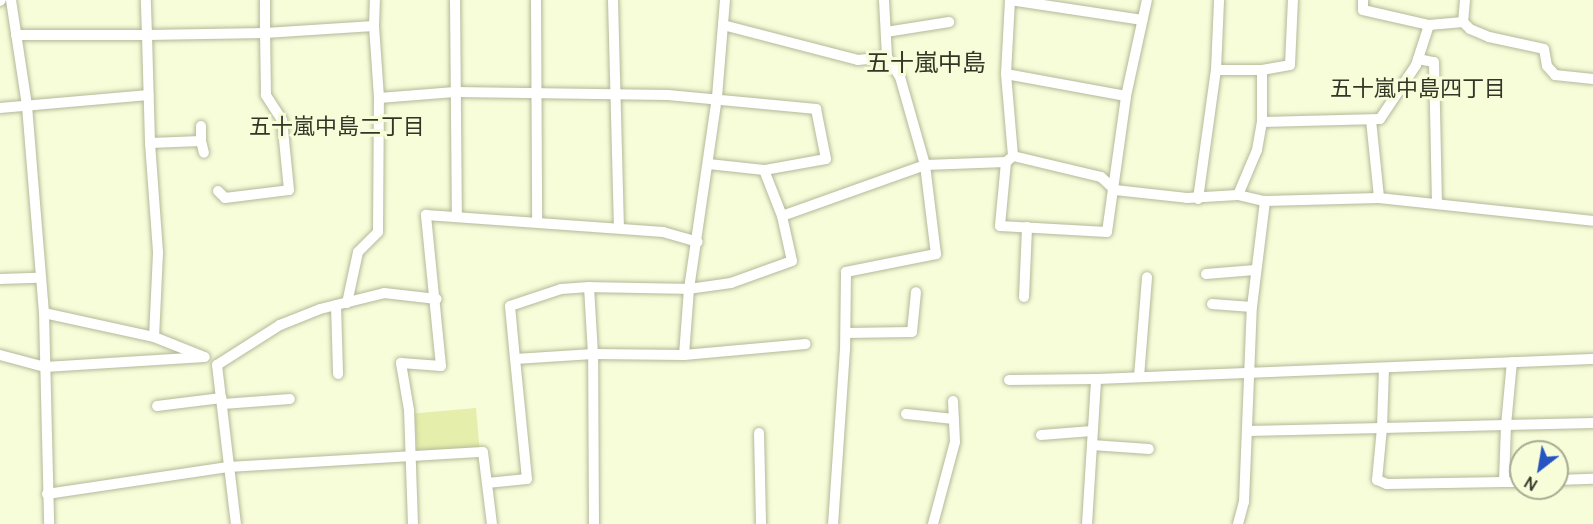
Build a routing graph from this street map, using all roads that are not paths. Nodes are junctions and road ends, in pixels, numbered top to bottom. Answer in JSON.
{"nodes":[{"id":1,"x":11,"y":0,"type":"edge"},
{"id":2,"x":146,"y":0,"type":"edge"},
{"id":3,"x":265,"y":0,"type":"edge"},
{"id":4,"x":375,"y":0,"type":"edge"},
{"id":5,"x":455,"y":0,"type":"edge"},
{"id":6,"x":536,"y":0,"type":"edge"},
{"id":7,"x":613,"y":0,"type":"edge"},
{"id":8,"x":725,"y":0,"type":"edge"},
{"id":9,"x":884,"y":0,"type":"edge"},
{"id":10,"x":1010,"y":0,"type":"edge"},
{"id":11,"x":1147,"y":0,"type":"edge"},
{"id":12,"x":1219,"y":0,"type":"edge"},
{"id":13,"x":1293,"y":0,"type":"edge"},
{"id":14,"x":1364,"y":0,"type":"edge"},
{"id":15,"x":1465,"y":0,"type":"edge"},
{"id":16,"x":1142,"y":20,"type":"junction"},
{"id":17,"x":949,"y":22,"type":"dead end"},
{"id":18,"x":1462,"y":22,"type":"junction"},
{"id":19,"x":723,"y":25,"type":"junction"},
{"id":20,"x":1429,"y":25,"type":"junction"},
{"id":21,"x":374,"y":26,"type":"junction"},
{"id":22,"x":886,"y":32,"type":"junction"},
{"id":23,"x":265,"y":33,"type":"junction"},
{"id":24,"x":16,"y":35,"type":"junction"},
{"id":25,"x":147,"y":35,"type":"junction"},
{"id":26,"x":887,"y":57,"type":"junction"},
{"id":27,"x":1418,"y":59,"type":"junction"},
{"id":28,"x":1216,"y":70,"type":"junction"},
{"id":29,"x":1262,"y":70,"type":"junction"},
{"id":30,"x":1006,"y":74,"type":"junction"},
{"id":31,"x":1593,"y":79,"type":"edge"},
{"id":32,"x":455,"y":92,"type":"junction"},
{"id":33,"x":538,"y":93,"type":"junction"},
{"id":34,"x":616,"y":94,"type":"junction"},
{"id":35,"x":148,"y":95,"type":"junction"},
{"id":36,"x":1126,"y":96,"type":"junction"},
{"id":37,"x":379,"y":98,"type":"junction"},
{"id":38,"x":717,"y":98,"type":"junction"},
{"id":39,"x":27,"y":106,"type":"junction"},
{"id":40,"x":0,"y":108,"type":"edge"},
{"id":41,"x":1371,"y":120,"type":"junction"},
{"id":42,"x":1263,"y":122,"type":"junction"},
{"id":43,"x":201,"y":126,"type":"dead end"},
{"id":44,"x":201,"y":141,"type":"junction"},
{"id":45,"x":150,"y":142,"type":"junction"},
{"id":46,"x":204,"y":153,"type":"dead end"},
{"id":47,"x":1010,"y":159,"type":"junction"},
{"id":48,"x":709,"y":164,"type":"junction"},
{"id":49,"x":925,"y":165,"type":"junction"},
{"id":50,"x":764,"y":170,"type":"junction"},
{"id":51,"x":1115,"y":190,"type":"junction"},
{"id":52,"x":218,"y":191,"type":"dead end"},
{"id":53,"x":1238,"y":195,"type":"junction"},
{"id":54,"x":1379,"y":198,"type":"junction"},
{"id":55,"x":1198,"y":199,"type":"junction"},
{"id":56,"x":1265,"y":201,"type":"junction"},
{"id":57,"x":1437,"y":204,"type":"junction"},
{"id":58,"x":457,"y":216,"type":"junction"},
{"id":59,"x":782,"y":216,"type":"junction"},
{"id":60,"x":537,"y":221,"type":"junction"},
{"id":61,"x":1593,"y":221,"type":"edge"},
{"id":62,"x":1027,"y":227,"type":"junction"},
{"id":63,"x":619,"y":228,"type":"junction"},
{"id":64,"x":698,"y":242,"type":"junction"},
{"id":65,"x":1255,"y":270,"type":"junction"},
{"id":66,"x":1206,"y":274,"type":"dead end"},
{"id":67,"x":1147,"y":277,"type":"dead end"},
{"id":68,"x":39,"y":278,"type":"junction"},
{"id":69,"x":0,"y":279,"type":"edge"},
{"id":70,"x":589,"y":288,"type":"junction"},
{"id":71,"x":689,"y":289,"type":"junction"},
{"id":72,"x":916,"y":291,"type":"dead end"},
{"id":73,"x":1024,"y":297,"type":"dead end"},
{"id":74,"x":437,"y":299,"type":"junction"},
{"id":75,"x":341,"y":304,"type":"junction"},
{"id":76,"x":1212,"y":304,"type":"dead end"},
{"id":77,"x":1252,"y":307,"type":"junction"},
{"id":78,"x":44,"y":314,"type":"junction"},
{"id":79,"x":846,"y":333,"type":"junction"},
{"id":80,"x":154,"y":337,"type":"junction"},
{"id":81,"x":806,"y":344,"type":"dead end"},
{"id":82,"x":593,"y":354,"type":"junction"},
{"id":83,"x":0,"y":355,"type":"edge"},
{"id":84,"x":684,"y":355,"type":"junction"},
{"id":85,"x":205,"y":357,"type":"junction"},
{"id":86,"x":515,"y":358,"type":"junction"},
{"id":87,"x":1593,"y":359,"type":"edge"},
{"id":88,"x":1512,"y":362,"type":"junction"},
{"id":89,"x":218,"y":365,"type":"junction"},
{"id":90,"x":45,"y":367,"type":"junction"},
{"id":91,"x":1384,"y":368,"type":"junction"},
{"id":92,"x":338,"y":374,"type":"dead end"},
{"id":93,"x":1251,"y":374,"type":"junction"},
{"id":94,"x":1139,"y":377,"type":"junction"},
{"id":95,"x":1096,"y":379,"type":"junction"},
{"id":96,"x":1009,"y":380,"type":"dead end"},
{"id":97,"x":290,"y":399,"type":"dead end"},
{"id":98,"x":222,"y":401,"type":"junction"},
{"id":99,"x":953,"y":401,"type":"dead end"},
{"id":100,"x":158,"y":406,"type":"dead end"},
{"id":101,"x":906,"y":414,"type":"dead end"},
{"id":102,"x":954,"y":418,"type":"junction"},
{"id":103,"x":1593,"y":423,"type":"edge"},
{"id":104,"x":1506,"y":425,"type":"junction"},
{"id":105,"x":1382,"y":428,"type":"junction"},
{"id":106,"x":1248,"y":430,"type":"junction"},
{"id":107,"x":1092,"y":431,"type":"junction"},
{"id":108,"x":759,"y":433,"type":"dead end"},
{"id":109,"x":1041,"y":435,"type":"dead end"},
{"id":110,"x":1092,"y":446,"type":"junction"},
{"id":111,"x":1149,"y":450,"type":"dead end"},
{"id":112,"x":411,"y":458,"type":"junction"},
{"id":113,"x":228,"y":467,"type":"junction"},
{"id":114,"x":1593,"y":479,"type":"edge"},
{"id":115,"x":1569,"y":480,"type":"edge"},
{"id":116,"x":1504,"y":482,"type":"junction"},
{"id":117,"x":1509,"y":482,"type":"edge"},
{"id":118,"x":487,"y":483,"type":"junction"},
{"id":119,"x":47,"y":494,"type":"junction"},
{"id":120,"x":49,"y":524,"type":"edge"},
{"id":121,"x":236,"y":524,"type":"edge"},
{"id":122,"x":413,"y":524,"type":"edge"},
{"id":123,"x":492,"y":524,"type":"edge"},
{"id":124,"x":594,"y":524,"type":"edge"},
{"id":125,"x":761,"y":524,"type":"edge"},
{"id":126,"x":833,"y":524,"type":"edge"},
{"id":127,"x":933,"y":524,"type":"edge"},
{"id":128,"x":1087,"y":524,"type":"edge"},
{"id":129,"x":1238,"y":524,"type":"edge"}],
"edges":[{"from":1,"to":24,"type":"street"},
{"from":2,"to":25,"type":"street"},
{"from":3,"to":23,"type":"street"},
{"from":4,"to":21,"type":"street"},
{"from":5,"to":32,"type":"street"},
{"from":6,"to":33,"type":"street"},
{"from":7,"to":34,"type":"street"},
{"from":8,"to":19,"type":"street"},
{"from":9,"to":22,"type":"street"},
{"from":10,"to":16,"type":"street"},
{"from":10,"to":30,"type":"street"},
{"from":11,"to":16,"type":"street"},
{"from":12,"to":28,"type":"street"},
{"from":13,"to":29,"type":"street"},
{"from":14,"to":20,"type":"street"},
{"from":15,"to":18,"type":"street"},
{"from":16,"to":36,"type":"street"},
{"from":17,"to":22,"type":"street"},
{"from":18,"to":20,"type":"street"},
{"from":18,"to":31,"type":"street"},
{"from":19,"to":26,"type":"street"},
{"from":19,"to":38,"type":"street"},
{"from":20,"to":27,"type":"street"},
{"from":21,"to":23,"type":"street"},
{"from":21,"to":37,"type":"street"},
{"from":22,"to":26,"type":"street"},
{"from":23,"to":25,"type":"street"},
{"from":23,"to":52,"type":"street"},
{"from":24,"to":25,"type":"street"},
{"from":24,"to":39,"type":"street"},
{"from":25,"to":35,"type":"street"},
{"from":26,"to":49,"type":"street"},
{"from":27,"to":41,"type":"street"},
{"from":27,"to":57,"type":"street"},
{"from":28,"to":29,"type":"street"},
{"from":28,"to":55,"type":"street"},
{"from":29,"to":42,"type":"street"},
{"from":30,"to":36,"type":"street"},
{"from":30,"to":47,"type":"street"},
{"from":32,"to":33,"type":"street"},
{"from":32,"to":37,"type":"street"},
{"from":32,"to":58,"type":"street"},
{"from":33,"to":34,"type":"street"},
{"from":33,"to":60,"type":"street"},
{"from":34,"to":38,"type":"street"},
{"from":34,"to":63,"type":"street"},
{"from":35,"to":39,"type":"street"},
{"from":35,"to":45,"type":"street"},
{"from":36,"to":51,"type":"street"},
{"from":37,"to":75,"type":"street"},
{"from":38,"to":48,"type":"street"},
{"from":38,"to":50,"type":"street"},
{"from":39,"to":40,"type":"street"},
{"from":39,"to":68,"type":"street"},
{"from":41,"to":42,"type":"street"},
{"from":41,"to":54,"type":"street"},
{"from":42,"to":53,"type":"street"},
{"from":43,"to":44,"type":"street"},
{"from":44,"to":45,"type":"street"},
{"from":44,"to":46,"type":"street"},
{"from":45,"to":80,"type":"street"},
{"from":47,"to":49,"type":"street"},
{"from":47,"to":51,"type":"street"},
{"from":47,"to":62,"type":"street"},
{"from":48,"to":50,"type":"street"},
{"from":48,"to":64,"type":"street"},
{"from":49,"to":59,"type":"street"},
{"from":49,"to":79,"type":"street"},
{"from":50,"to":59,"type":"street"},
{"from":51,"to":55,"type":"street"},
{"from":51,"to":62,"type":"street"},
{"from":53,"to":55,"type":"street"},
{"from":53,"to":56,"type":"street"},
{"from":54,"to":56,"type":"street"},
{"from":54,"to":57,"type":"street"},
{"from":56,"to":65,"type":"street"},
{"from":57,"to":61,"type":"street"},
{"from":58,"to":60,"type":"street"},
{"from":58,"to":74,"type":"street"},
{"from":59,"to":71,"type":"street"},
{"from":60,"to":63,"type":"street"},
{"from":62,"to":73,"type":"street"},
{"from":63,"to":64,"type":"street"},
{"from":64,"to":71,"type":"street"},
{"from":65,"to":66,"type":"street"},
{"from":65,"to":77,"type":"street"},
{"from":67,"to":94,"type":"street"},
{"from":68,"to":69,"type":"street"},
{"from":68,"to":78,"type":"street"},
{"from":70,"to":71,"type":"street"},
{"from":70,"to":82,"type":"street"},
{"from":70,"to":86,"type":"street"},
{"from":71,"to":84,"type":"street"},
{"from":72,"to":79,"type":"street"},
{"from":74,"to":75,"type":"street"},
{"from":74,"to":112,"type":"street"},
{"from":75,"to":89,"type":"street"},
{"from":75,"to":92,"type":"street"},
{"from":76,"to":77,"type":"street"},
{"from":77,"to":93,"type":"street"},
{"from":78,"to":80,"type":"street"},
{"from":78,"to":90,"type":"street"},
{"from":79,"to":126,"type":"street"},
{"from":80,"to":85,"type":"street"},
{"from":81,"to":84,"type":"street"},
{"from":82,"to":84,"type":"street"},
{"from":82,"to":86,"type":"street"},
{"from":82,"to":124,"type":"street"},
{"from":83,"to":90,"type":"street"},
{"from":85,"to":89,"type":"street"},
{"from":85,"to":90,"type":"street"},
{"from":86,"to":118,"type":"street"},
{"from":87,"to":88,"type":"street"},
{"from":88,"to":91,"type":"street"},
{"from":88,"to":104,"type":"street"},
{"from":89,"to":98,"type":"street"},
{"from":90,"to":119,"type":"street"},
{"from":91,"to":93,"type":"street"},
{"from":91,"to":105,"type":"street"},
{"from":93,"to":94,"type":"street"},
{"from":93,"to":106,"type":"street"},
{"from":94,"to":95,"type":"street"},
{"from":95,"to":96,"type":"street"},
{"from":95,"to":107,"type":"street"},
{"from":97,"to":98,"type":"street"},
{"from":98,"to":100,"type":"street"},
{"from":98,"to":113,"type":"street"},
{"from":99,"to":102,"type":"street"},
{"from":101,"to":102,"type":"street"},
{"from":102,"to":127,"type":"street"},
{"from":103,"to":104,"type":"street"},
{"from":104,"to":105,"type":"street"},
{"from":104,"to":116,"type":"street"},
{"from":105,"to":106,"type":"street"},
{"from":105,"to":116,"type":"street"},
{"from":106,"to":129,"type":"street"},
{"from":107,"to":109,"type":"street"},
{"from":107,"to":110,"type":"street"},
{"from":108,"to":125,"type":"street"},
{"from":110,"to":111,"type":"street"},
{"from":110,"to":128,"type":"street"},
{"from":112,"to":113,"type":"street"},
{"from":112,"to":118,"type":"street"},
{"from":112,"to":122,"type":"street"},
{"from":113,"to":119,"type":"street"},
{"from":113,"to":121,"type":"street"},
{"from":114,"to":115,"type":"street"},
{"from":116,"to":117,"type":"street"},
{"from":118,"to":123,"type":"street"},
{"from":119,"to":120,"type":"street"}]}
